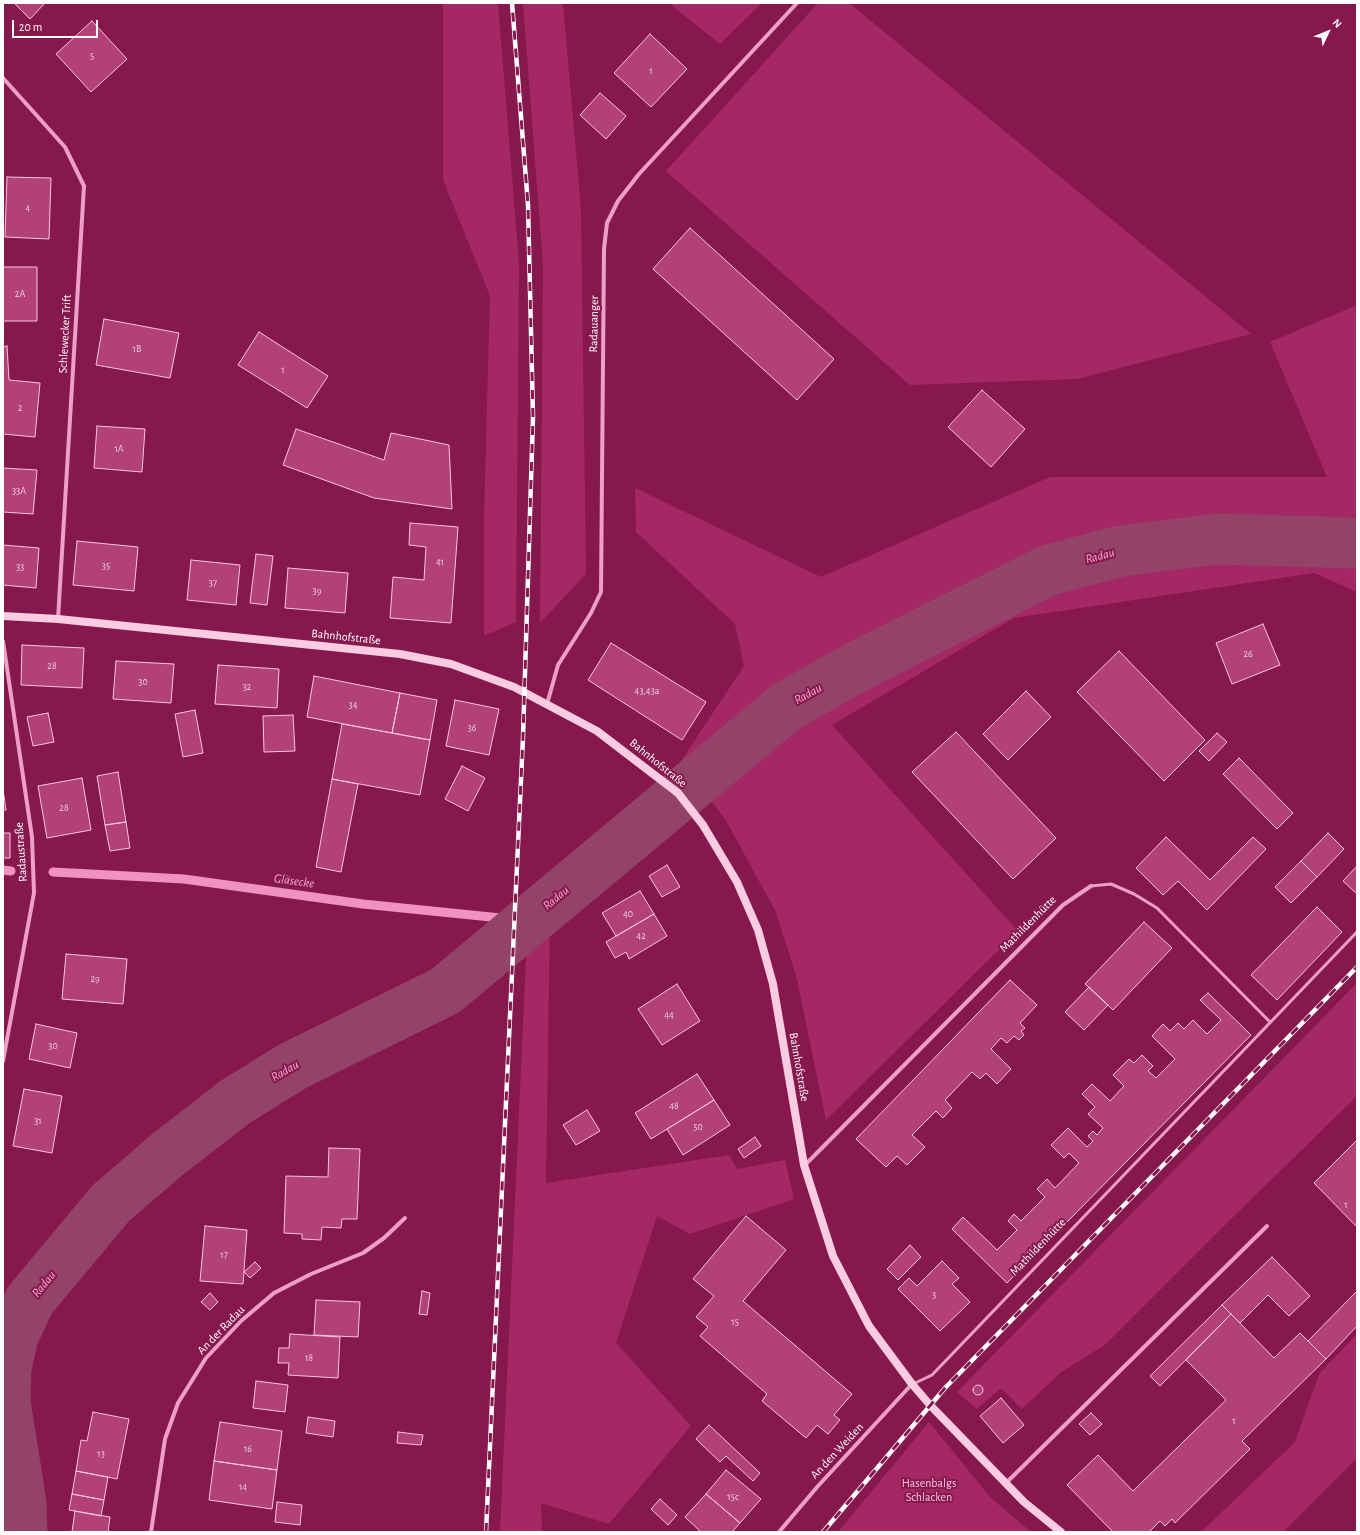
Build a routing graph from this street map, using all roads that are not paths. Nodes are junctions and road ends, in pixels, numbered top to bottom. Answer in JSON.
{"nodes":[{"id":1,"x":797,"y":3,"type":"edge"},
{"id":2,"x":3,"y":78,"type":"edge"},
{"id":3,"x":3,"y":616,"type":"edge"},
{"id":4,"x":58,"y":619,"type":"junction"},
{"id":5,"x":3,"y":642,"type":"edge"},
{"id":6,"x":547,"y":704,"type":"junction"},
{"id":7,"x":1091,"y":886,"type":"joint"},
{"id":8,"x":1357,"y":932,"type":"edge"},
{"id":9,"x":1270,"y":1022,"type":"junction"},
{"id":10,"x":3,"y":1061,"type":"edge"},
{"id":11,"x":804,"y":1165,"type":"junction"},
{"id":12,"x":405,"y":1218,"type":"dead end"},
{"id":13,"x":1267,"y":1226,"type":"dead end"},
{"id":14,"x":912,"y":1384,"type":"junction"},
{"id":15,"x":1006,"y":1483,"type":"junction"},
{"id":16,"x":151,"y":1532,"type":"edge"},
{"id":17,"x":779,"y":1532,"type":"edge"},
{"id":18,"x":1061,"y":1532,"type":"edge"}],
"edges":[{"from":1,"to":6,"type":"street","name":"Radauanger"},
{"from":2,"to":4,"type":"street","name":"Schlewecker Trift"},
{"from":3,"to":4,"type":"street","name":"Bahnhofstraße"},
{"from":4,"to":6,"type":"street","name":"Bahnhofstraße"},
{"from":5,"to":10,"type":"street","name":"Radaustraße"},
{"from":6,"to":11,"type":"street","name":"Bahnhofstraße"},
{"from":7,"to":9,"type":"lane","name":"Mathildenhütte"},
{"from":7,"to":11,"type":"street","name":"Mathildenhütte"},
{"from":8,"to":9,"type":"lane","name":"Mathildenhütte"},
{"from":9,"to":14,"type":"lane","name":"Mathildenhütte"},
{"from":11,"to":14,"type":"street","name":"Bahnhofstraße"},
{"from":12,"to":16,"type":"street","name":"An der Radau"},
{"from":13,"to":15,"type":"street"},
{"from":14,"to":15,"type":"street"},
{"from":14,"to":17,"type":"street","name":"An den Weiden"},
{"from":15,"to":18,"type":"street"}]}
